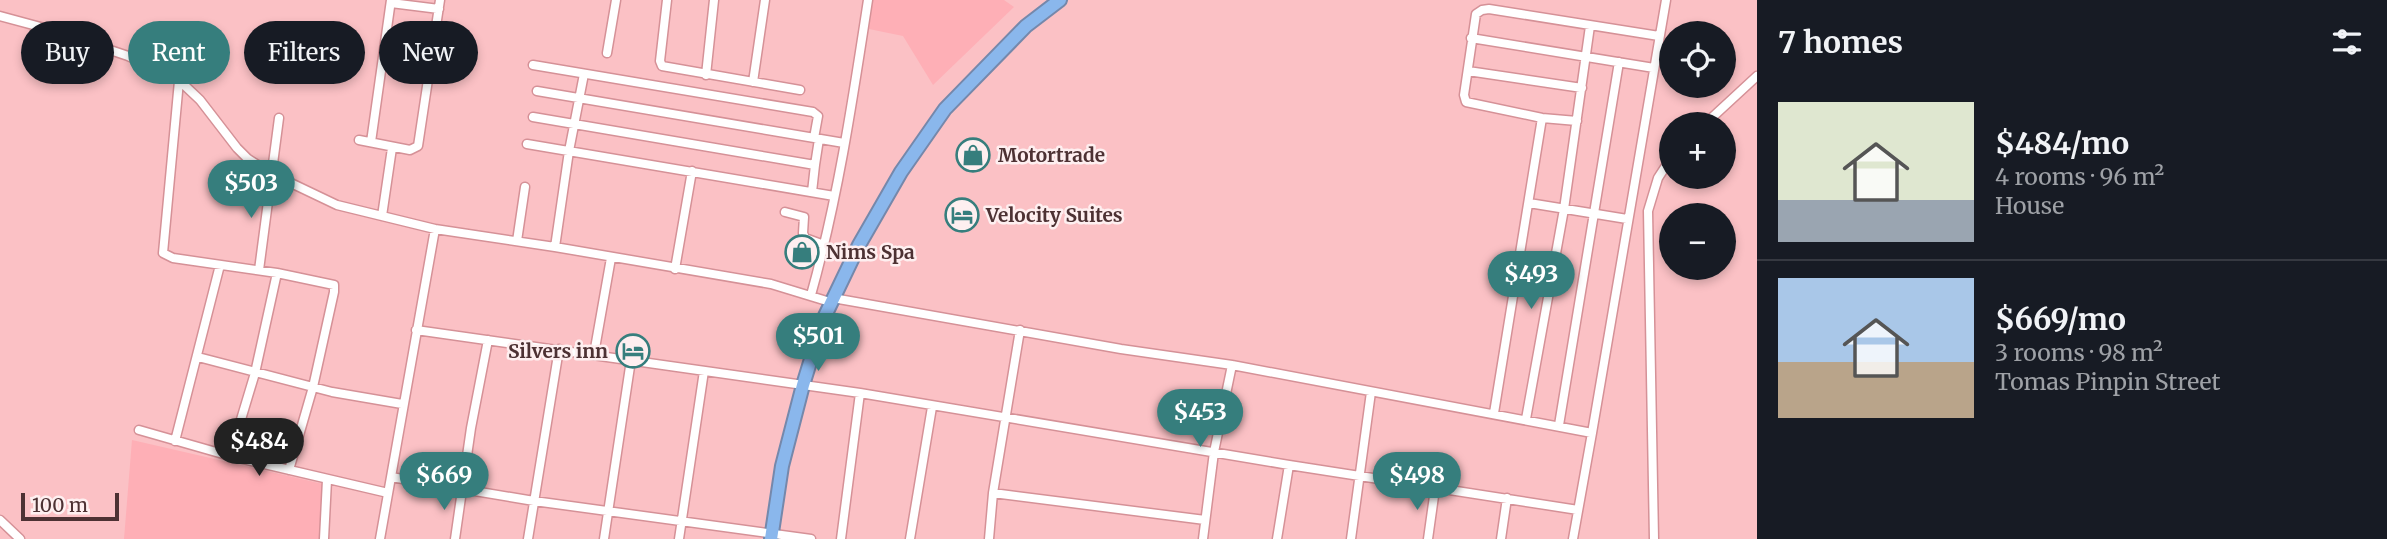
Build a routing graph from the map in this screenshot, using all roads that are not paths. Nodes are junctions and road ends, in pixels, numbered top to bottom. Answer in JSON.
{"nodes":[{"id":1,"x":616,"y":0,"type":"edge"},
{"id":2,"x":667,"y":0,"type":"edge"},
{"id":3,"x":714,"y":0,"type":"edge"},
{"id":4,"x":765,"y":0,"type":"edge"},
{"id":5,"x":868,"y":0,"type":"edge"},
{"id":6,"x":1060,"y":0,"type":"edge"},
{"id":7,"x":1666,"y":0,"type":"edge"},
{"id":8,"x":391,"y":2,"type":"edge"},
{"id":9,"x":439,"y":5,"type":"edge"},
{"id":10,"x":0,"y":16,"type":"edge"},
{"id":11,"x":1662,"y":21,"type":"edge"},
{"id":12,"x":1590,"y":26,"type":"junction"},
{"id":13,"x":1659,"y":36,"type":"joint"},
{"id":14,"x":1471,"y":38,"type":"junction"},
{"id":15,"x":607,"y":53,"type":"dead end"},
{"id":16,"x":128,"y":56,"type":"edge"},
{"id":17,"x":1587,"y":58,"type":"junction"},
{"id":18,"x":1619,"y":62,"type":"junction"},
{"id":19,"x":533,"y":65,"type":"dead end"},
{"id":20,"x":1654,"y":68,"type":"junction"},
{"id":21,"x":1468,"y":71,"type":"junction"},
{"id":22,"x":584,"y":74,"type":"junction"},
{"id":23,"x":706,"y":75,"type":"junction"},
{"id":24,"x":1757,"y":76,"type":"edge"},
{"id":25,"x":752,"y":82,"type":"junction"},
{"id":26,"x":178,"y":84,"type":"edge"},
{"id":27,"x":182,"y":84,"type":"edge"},
{"id":28,"x":1582,"y":88,"type":"junction"},
{"id":29,"x":800,"y":90,"type":"dead end"},
{"id":30,"x":537,"y":91,"type":"dead end"},
{"id":31,"x":579,"y":99,"type":"junction"},
{"id":32,"x":1718,"y":112,"type":"edge"},
{"id":33,"x":533,"y":117,"type":"dead end"},
{"id":34,"x":279,"y":118,"type":"dead end"},
{"id":35,"x":1542,"y":118,"type":"junction"},
{"id":36,"x":1577,"y":121,"type":"junction"},
{"id":37,"x":574,"y":124,"type":"junction"},
{"id":38,"x":816,"y":138,"type":"junction"},
{"id":39,"x":359,"y":140,"type":"dead end"},
{"id":40,"x":371,"y":142,"type":"junction"},
{"id":41,"x":844,"y":143,"type":"junction"},
{"id":42,"x":527,"y":144,"type":"dead end"},
{"id":43,"x":392,"y":148,"type":"junction"},
{"id":44,"x":569,"y":151,"type":"junction"},
{"id":45,"x":815,"y":165,"type":"junction"},
{"id":46,"x":692,"y":172,"type":"junction"},
{"id":47,"x":272,"y":173,"type":"junction"},
{"id":48,"x":1659,"y":176,"type":"edge"},
{"id":49,"x":525,"y":187,"type":"dead end"},
{"id":50,"x":812,"y":192,"type":"junction"},
{"id":51,"x":834,"y":196,"type":"junction"},
{"id":52,"x":1529,"y":202,"type":"junction"},
{"id":53,"x":1564,"y":209,"type":"junction"},
{"id":54,"x":785,"y":212,"type":"dead end"},
{"id":55,"x":1594,"y":213,"type":"junction"},
{"id":56,"x":382,"y":216,"type":"junction"},
{"id":57,"x":1627,"y":219,"type":"junction"},
{"id":58,"x":435,"y":229,"type":"junction"},
{"id":59,"x":517,"y":241,"type":"junction"},
{"id":60,"x":824,"y":245,"type":"junction"},
{"id":61,"x":555,"y":247,"type":"junction"},
{"id":62,"x":611,"y":258,"type":"junction"},
{"id":63,"x":220,"y":265,"type":"junction"},
{"id":64,"x":675,"y":269,"type":"junction"},
{"id":65,"x":259,"y":270,"type":"junction"},
{"id":66,"x":277,"y":273,"type":"junction"},
{"id":67,"x":811,"y":295,"type":"junction"},
{"id":68,"x":832,"y":300,"type":"junction"},
{"id":69,"x":416,"y":330,"type":"junction"},
{"id":70,"x":1020,"y":330,"type":"junction"},
{"id":71,"x":488,"y":340,"type":"junction"},
{"id":72,"x":559,"y":349,"type":"junction"},
{"id":73,"x":594,"y":354,"type":"junction"},
{"id":74,"x":198,"y":357,"type":"junction"},
{"id":75,"x":631,"y":360,"type":"junction"},
{"id":76,"x":1232,"y":365,"type":"junction"},
{"id":77,"x":704,"y":371,"type":"junction"},
{"id":78,"x":255,"y":373,"type":"junction"},
{"id":79,"x":803,"y":385,"type":"junction"},
{"id":80,"x":313,"y":387,"type":"junction"},
{"id":81,"x":1371,"y":392,"type":"junction"},
{"id":82,"x":860,"y":393,"type":"junction"},
{"id":83,"x":402,"y":404,"type":"junction"},
{"id":84,"x":933,"y":407,"type":"junction"},
{"id":85,"x":1494,"y":413,"type":"junction"},
{"id":86,"x":1004,"y":418,"type":"junction"},
{"id":87,"x":1526,"y":419,"type":"junction"},
{"id":88,"x":1559,"y":425,"type":"junction"},
{"id":89,"x":139,"y":430,"type":"dead end"},
{"id":90,"x":1592,"y":433,"type":"junction"},
{"id":91,"x":175,"y":441,"type":"junction"},
{"id":92,"x":1214,"y":452,"type":"junction"},
{"id":93,"x":230,"y":456,"type":"junction"},
{"id":94,"x":1289,"y":466,"type":"junction"},
{"id":95,"x":289,"y":470,"type":"junction"},
{"id":96,"x":391,"y":477,"type":"junction"},
{"id":97,"x":1360,"y":477,"type":"junction"},
{"id":98,"x":327,"y":480,"type":"junction"},
{"id":99,"x":462,"y":488,"type":"junction"},
{"id":100,"x":1435,"y":489,"type":"junction"},
{"id":101,"x":388,"y":493,"type":"junction"},
{"id":102,"x":993,"y":493,"type":"junction"},
{"id":103,"x":1507,"y":498,"type":"junction"},
{"id":104,"x":534,"y":501,"type":"junction"},
{"id":105,"x":608,"y":510,"type":"junction"},
{"id":106,"x":1578,"y":510,"type":"junction"},
{"id":107,"x":0,"y":520,"type":"edge"},
{"id":108,"x":1205,"y":520,"type":"junction"},
{"id":109,"x":681,"y":522,"type":"junction"},
{"id":110,"x":771,"y":536,"type":"edge"},
{"id":111,"x":20,"y":539,"type":"edge"},
{"id":112,"x":324,"y":539,"type":"edge"},
{"id":113,"x":380,"y":539,"type":"edge"},
{"id":114,"x":455,"y":539,"type":"edge"},
{"id":115,"x":528,"y":539,"type":"edge"},
{"id":116,"x":604,"y":539,"type":"edge"},
{"id":117,"x":678,"y":539,"type":"edge"},
{"id":118,"x":811,"y":539,"type":"edge"},
{"id":119,"x":841,"y":539,"type":"edge"},
{"id":120,"x":910,"y":539,"type":"edge"},
{"id":121,"x":989,"y":539,"type":"edge"},
{"id":122,"x":1203,"y":539,"type":"edge"},
{"id":123,"x":1277,"y":539,"type":"edge"},
{"id":124,"x":1351,"y":539,"type":"edge"},
{"id":125,"x":1428,"y":539,"type":"edge"},
{"id":126,"x":1501,"y":539,"type":"edge"},
{"id":127,"x":1573,"y":539,"type":"edge"},
{"id":128,"x":1654,"y":539,"type":"edge"}],
"edges":[{"from":1,"to":15,"type":"street"},
{"from":2,"to":23,"type":"street"},
{"from":3,"to":23,"type":"street"},
{"from":4,"to":25,"type":"street"},
{"from":5,"to":41,"type":"street"},
{"from":6,"to":68,"type":"highway"},
{"from":7,"to":11,"type":"street"},
{"from":8,"to":9,"type":"street"},
{"from":8,"to":40,"type":"street"},
{"from":9,"to":43,"type":"street"},
{"from":10,"to":16,"type":"street"},
{"from":12,"to":13,"type":"street"},
{"from":12,"to":14,"type":"street"},
{"from":12,"to":17,"type":"street"},
{"from":13,"to":20,"type":"street"},
{"from":14,"to":17,"type":"street"},
{"from":14,"to":21,"type":"street"},
{"from":17,"to":18,"type":"street"},
{"from":17,"to":28,"type":"street"},
{"from":18,"to":20,"type":"street"},
{"from":18,"to":55,"type":"street"},
{"from":19,"to":22,"type":"street"},
{"from":20,"to":57,"type":"street"},
{"from":21,"to":28,"type":"street"},
{"from":21,"to":35,"type":"street"},
{"from":22,"to":31,"type":"street"},
{"from":22,"to":38,"type":"street"},
{"from":23,"to":25,"type":"street"},
{"from":24,"to":32,"type":"street"},
{"from":25,"to":29,"type":"street"},
{"from":26,"to":63,"type":"street"},
{"from":27,"to":47,"type":"street"},
{"from":28,"to":36,"type":"street"},
{"from":30,"to":31,"type":"street"},
{"from":31,"to":37,"type":"street"},
{"from":31,"to":38,"type":"street"},
{"from":33,"to":37,"type":"street"},
{"from":34,"to":47,"type":"street"},
{"from":35,"to":36,"type":"street"},
{"from":35,"to":52,"type":"street"},
{"from":36,"to":53,"type":"street"},
{"from":37,"to":44,"type":"street"},
{"from":37,"to":45,"type":"street"},
{"from":38,"to":41,"type":"street"},
{"from":38,"to":45,"type":"street"},
{"from":39,"to":40,"type":"street"},
{"from":40,"to":43,"type":"street"},
{"from":41,"to":51,"type":"street"},
{"from":42,"to":44,"type":"street"},
{"from":43,"to":56,"type":"street"},
{"from":44,"to":46,"type":"street"},
{"from":44,"to":61,"type":"street"},
{"from":45,"to":50,"type":"street"},
{"from":46,"to":50,"type":"street"},
{"from":46,"to":64,"type":"street"},
{"from":47,"to":56,"type":"street"},
{"from":47,"to":65,"type":"street"},
{"from":48,"to":128,"type":"street"},
{"from":49,"to":59,"type":"street"},
{"from":50,"to":51,"type":"street"},
{"from":51,"to":60,"type":"street"},
{"from":52,"to":53,"type":"street"},
{"from":52,"to":85,"type":"street"},
{"from":53,"to":55,"type":"street"},
{"from":53,"to":87,"type":"street"},
{"from":54,"to":60,"type":"street"},
{"from":55,"to":57,"type":"street"},
{"from":55,"to":88,"type":"street"},
{"from":56,"to":58,"type":"street"},
{"from":57,"to":90,"type":"street"},
{"from":58,"to":59,"type":"street"},
{"from":58,"to":69,"type":"street"},
{"from":59,"to":61,"type":"street"},
{"from":60,"to":67,"type":"street"},
{"from":61,"to":62,"type":"street"},
{"from":62,"to":64,"type":"street"},
{"from":62,"to":73,"type":"street"},
{"from":63,"to":65,"type":"street"},
{"from":63,"to":74,"type":"street"},
{"from":64,"to":67,"type":"street"},
{"from":65,"to":66,"type":"street"},
{"from":66,"to":78,"type":"street"},
{"from":66,"to":80,"type":"street"},
{"from":67,"to":68,"type":"street"},
{"from":68,"to":70,"type":"street"},
{"from":68,"to":79,"type":"highway"},
{"from":69,"to":71,"type":"street"},
{"from":69,"to":83,"type":"street"},
{"from":70,"to":76,"type":"street"},
{"from":70,"to":86,"type":"street"},
{"from":71,"to":72,"type":"street"},
{"from":71,"to":99,"type":"street"},
{"from":72,"to":73,"type":"street"},
{"from":72,"to":104,"type":"street"},
{"from":73,"to":75,"type":"street"},
{"from":74,"to":78,"type":"street"},
{"from":74,"to":91,"type":"street"},
{"from":75,"to":77,"type":"street"},
{"from":75,"to":105,"type":"street"},
{"from":76,"to":81,"type":"street"},
{"from":76,"to":92,"type":"street"},
{"from":77,"to":79,"type":"street"},
{"from":77,"to":109,"type":"street"},
{"from":78,"to":80,"type":"street"},
{"from":78,"to":93,"type":"street"},
{"from":79,"to":82,"type":"street"},
{"from":79,"to":110,"type":"highway"},
{"from":80,"to":83,"type":"street"},
{"from":80,"to":95,"type":"street"},
{"from":81,"to":85,"type":"street"},
{"from":81,"to":97,"type":"street"},
{"from":82,"to":84,"type":"street"},
{"from":82,"to":119,"type":"street"},
{"from":83,"to":96,"type":"street"},
{"from":84,"to":86,"type":"street"},
{"from":84,"to":120,"type":"street"},
{"from":85,"to":87,"type":"street"},
{"from":86,"to":92,"type":"street"},
{"from":86,"to":102,"type":"street"},
{"from":87,"to":88,"type":"street"},
{"from":88,"to":90,"type":"street"},
{"from":89,"to":91,"type":"street"},
{"from":90,"to":106,"type":"street"},
{"from":91,"to":93,"type":"street"},
{"from":92,"to":94,"type":"street"},
{"from":92,"to":108,"type":"street"},
{"from":93,"to":95,"type":"street"},
{"from":94,"to":97,"type":"street"},
{"from":94,"to":123,"type":"street"},
{"from":95,"to":98,"type":"street"},
{"from":96,"to":99,"type":"street"},
{"from":96,"to":101,"type":"street"},
{"from":97,"to":100,"type":"street"},
{"from":97,"to":124,"type":"street"},
{"from":98,"to":101,"type":"street"},
{"from":98,"to":112,"type":"street"},
{"from":99,"to":104,"type":"street"},
{"from":99,"to":114,"type":"street"},
{"from":100,"to":103,"type":"street"},
{"from":100,"to":125,"type":"street"},
{"from":101,"to":113,"type":"street"},
{"from":102,"to":108,"type":"street"},
{"from":102,"to":121,"type":"street"},
{"from":103,"to":106,"type":"street"},
{"from":103,"to":126,"type":"street"},
{"from":104,"to":105,"type":"street"},
{"from":104,"to":115,"type":"street"},
{"from":105,"to":109,"type":"street"},
{"from":105,"to":116,"type":"street"},
{"from":106,"to":127,"type":"street"},
{"from":107,"to":111,"type":"street"},
{"from":108,"to":122,"type":"street"},
{"from":109,"to":110,"type":"street"},
{"from":109,"to":117,"type":"street"},
{"from":110,"to":118,"type":"street"}]}
